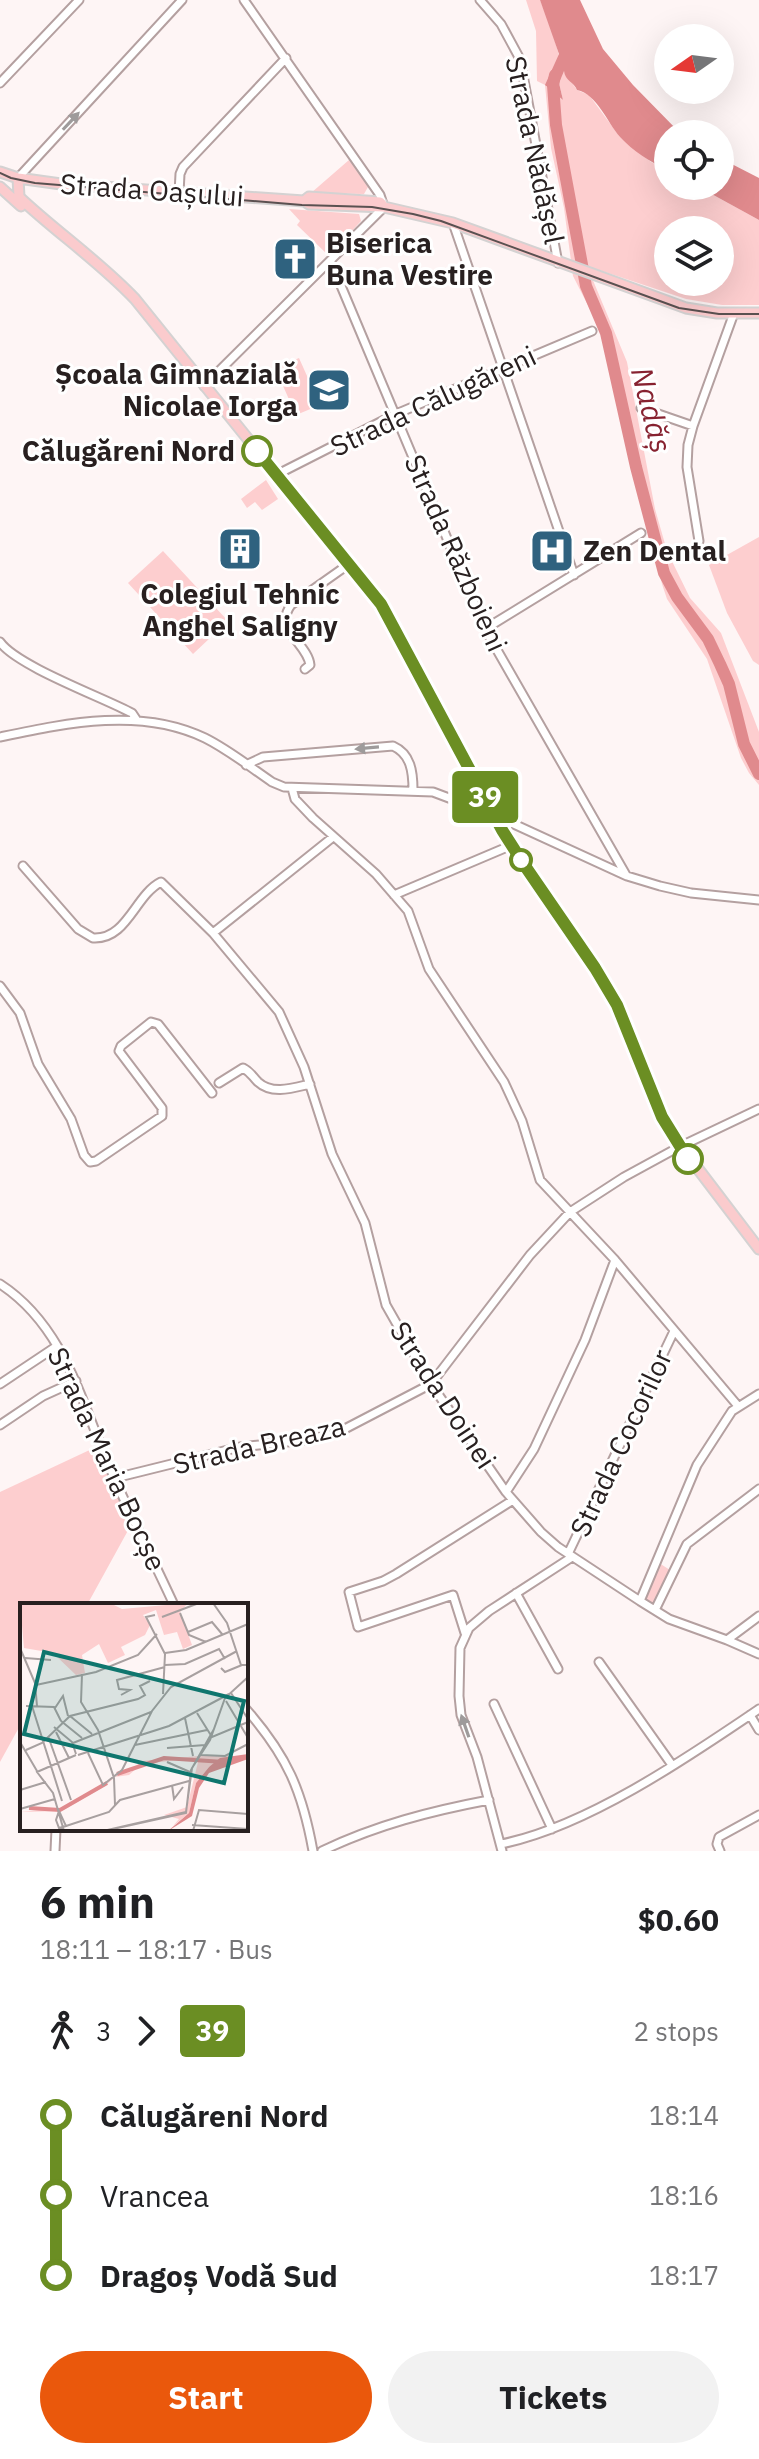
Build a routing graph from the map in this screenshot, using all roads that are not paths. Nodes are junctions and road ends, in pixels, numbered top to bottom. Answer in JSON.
{"nodes":[{"id":1,"x":79,"y":0,"type":"edge"},
{"id":2,"x":182,"y":0,"type":"edge"},
{"id":3,"x":244,"y":0,"type":"edge"},
{"id":4,"x":480,"y":0,"type":"edge"},
{"id":5,"x":286,"y":58,"type":"junction"},
{"id":6,"x":0,"y":83,"type":"edge"},
{"id":7,"x":4,"y":173,"type":"edge"},
{"id":8,"x":18,"y":178,"type":"junction"},
{"id":9,"x":3,"y":190,"type":"edge"},
{"id":10,"x":179,"y":193,"type":"junction"},
{"id":11,"x":384,"y":207,"type":"junction"},
{"id":12,"x":31,"y":211,"type":"junction"},
{"id":13,"x":453,"y":223,"type":"junction"},
{"id":14,"x":331,"y":262,"type":"junction"},
{"id":15,"x":562,"y":264,"type":"junction"},
{"id":16,"x":734,"y":313,"type":"junction"},
{"id":17,"x":759,"y":313,"type":"edge"},
{"id":18,"x":592,"y":331,"type":"dead end"},
{"id":19,"x":504,"y":367,"type":"junction"},
{"id":20,"x":204,"y":386,"type":"junction"},
{"id":21,"x":641,"y":408,"type":"dead end"},
{"id":22,"x":396,"y":414,"type":"junction"},
{"id":23,"x":693,"y":426,"type":"junction"},
{"id":24,"x":276,"y":475,"type":"junction"},
{"id":25,"x":641,"y":533,"type":"dead end"},
{"id":26,"x":699,"y":541,"type":"dead end"},
{"id":27,"x":349,"y":564,"type":"junction"},
{"id":28,"x":574,"y":575,"type":"junction"},
{"id":29,"x":485,"y":629,"type":"junction"},
{"id":30,"x":0,"y":642,"type":"edge"},
{"id":31,"x":305,"y":669,"type":"dead end"},
{"id":32,"x":136,"y":719,"type":"junction"},
{"id":33,"x":0,"y":737,"type":"edge"},
{"id":34,"x":246,"y":765,"type":"junction"},
{"id":35,"x":292,"y":788,"type":"junction"},
{"id":36,"x":413,"y":790,"type":"junction"},
{"id":37,"x":492,"y":811,"type":"junction"},
{"id":38,"x":503,"y":823,"type":"junction"},
{"id":39,"x":333,"y":837,"type":"junction"},
{"id":40,"x":512,"y":845,"type":"junction"},
{"id":41,"x":23,"y":866,"type":"dead end"},
{"id":42,"x":627,"y":876,"type":"junction"},
{"id":43,"x":394,"y":895,"type":"junction"},
{"id":44,"x":759,"y":900,"type":"edge"},
{"id":45,"x":213,"y":933,"type":"junction"},
{"id":46,"x":0,"y":986,"type":"edge"},
{"id":47,"x":219,"y":1083,"type":"dead end"},
{"id":48,"x":310,"y":1084,"type":"junction"},
{"id":49,"x":212,"y":1093,"type":"dead end"},
{"id":50,"x":759,"y":1109,"type":"edge"},
{"id":51,"x":679,"y":1147,"type":"junction"},
{"id":52,"x":570,"y":1212,"type":"junction"},
{"id":53,"x":759,"y":1249,"type":"edge"},
{"id":54,"x":615,"y":1260,"type":"junction"},
{"id":55,"x":0,"y":1284,"type":"edge"},
{"id":56,"x":10,"y":1291,"type":"junction"},
{"id":57,"x":0,"y":1298,"type":"edge"},
{"id":58,"x":674,"y":1331,"type":"junction"},
{"id":59,"x":57,"y":1346,"type":"junction"},
{"id":60,"x":76,"y":1381,"type":"junction"},
{"id":61,"x":0,"y":1384,"type":"edge"},
{"id":62,"x":431,"y":1384,"type":"junction"},
{"id":63,"x":759,"y":1394,"type":"edge"},
{"id":64,"x":738,"y":1406,"type":"junction"},
{"id":65,"x":0,"y":1425,"type":"edge"},
{"id":66,"x":115,"y":1478,"type":"junction"},
{"id":67,"x":759,"y":1489,"type":"edge"},
{"id":68,"x":506,"y":1492,"type":"junction"},
{"id":69,"x":513,"y":1500,"type":"junction"},
{"id":70,"x":570,"y":1556,"type":"junction"},
{"id":71,"x":516,"y":1593,"type":"junction"},
{"id":72,"x":640,"y":1601,"type":"junction"},
{"id":73,"x":173,"y":1603,"type":"edge"},
{"id":74,"x":655,"y":1610,"type":"junction"},
{"id":75,"x":759,"y":1616,"type":"edge"},
{"id":76,"x":465,"y":1633,"type":"junction"},
{"id":77,"x":727,"y":1640,"type":"junction"},
{"id":78,"x":759,"y":1654,"type":"edge"},
{"id":79,"x":599,"y":1662,"type":"dead end"},
{"id":80,"x":558,"y":1669,"type":"dead end"},
{"id":81,"x":494,"y":1704,"type":"dead end"},
{"id":82,"x":759,"y":1709,"type":"edge"},
{"id":83,"x":248,"y":1712,"type":"edge"},
{"id":84,"x":750,"y":1715,"type":"junction"},
{"id":85,"x":759,"y":1730,"type":"edge"},
{"id":86,"x":672,"y":1765,"type":"junction"},
{"id":87,"x":489,"y":1800,"type":"junction"},
{"id":88,"x":759,"y":1815,"type":"edge"},
{"id":89,"x":552,"y":1829,"type":"junction"},
{"id":90,"x":56,"y":1831,"type":"edge"},
{"id":91,"x":501,"y":1848,"type":"edge"},
{"id":92,"x":55,"y":1851,"type":"edge"},
{"id":93,"x":313,"y":1851,"type":"edge"},
{"id":94,"x":322,"y":1851,"type":"edge"},
{"id":95,"x":720,"y":1851,"type":"edge"}],
"edges":[{"from":1,"to":6,"type":"street"},
{"from":8,"to":2,"type":"street","one_way":true},
{"from":3,"to":5,"type":"street"},
{"from":4,"to":15,"type":"street","name":"Strada Nădășel"},
{"from":5,"to":10,"type":"street"},
{"from":5,"to":11,"type":"street"},
{"from":7,"to":8,"type":"main road","name":"Strada Oașului"},
{"from":7,"to":9,"type":"main road"},
{"from":8,"to":10,"type":"main road","name":"Strada Oașului"},
{"from":8,"to":12,"type":"main road"},
{"from":9,"to":12,"type":"main road"},
{"from":10,"to":11,"type":"main road","name":"Strada Oașului"},
{"from":11,"to":13,"type":"main road","name":"Strada Oașului"},
{"from":11,"to":14,"type":"street"},
{"from":12,"to":20,"type":"main road"},
{"from":13,"to":15,"type":"main road","name":"Strada Oașului"},
{"from":13,"to":19,"type":"street"},
{"from":14,"to":20,"type":"street"},
{"from":14,"to":22,"type":"street","name":"Strada Războieni"},
{"from":15,"to":16,"type":"main road","name":"Strada Oașului"},
{"from":16,"to":17,"type":"main road","name":"Strada Oașului"},
{"from":16,"to":23,"type":"street"},
{"from":18,"to":19,"type":"street","name":"Strada Călugăreni"},
{"from":19,"to":22,"type":"street","name":"Strada Călugăreni"},
{"from":19,"to":28,"type":"street"},
{"from":20,"to":24,"type":"main road"},
{"from":21,"to":23,"type":"street"},
{"from":22,"to":24,"type":"street","name":"Strada Călugăreni"},
{"from":22,"to":29,"type":"street","name":"Strada Războieni"},
{"from":23,"to":26,"type":"street"},
{"from":24,"to":27,"type":"main road"},
{"from":25,"to":28,"type":"street"},
{"from":27,"to":31,"type":"street"},
{"from":27,"to":37,"type":"main road"},
{"from":28,"to":29,"type":"street"},
{"from":29,"to":42,"type":"street","name":"Strada Războieni"},
{"from":30,"to":32,"type":"street"},
{"from":32,"to":33,"type":"street"},
{"from":32,"to":34,"type":"street"},
{"from":34,"to":35,"type":"street"},
{"from":36,"to":34,"type":"street","one_way":true},
{"from":35,"to":36,"type":"street"},
{"from":35,"to":39,"type":"street"},
{"from":36,"to":37,"type":"street"},
{"from":37,"to":38,"type":"main road"},
{"from":38,"to":40,"type":"main road"},
{"from":38,"to":42,"type":"street"},
{"from":39,"to":43,"type":"street"},
{"from":39,"to":45,"type":"street"},
{"from":40,"to":43,"type":"street"},
{"from":40,"to":51,"type":"main road"},
{"from":41,"to":45,"type":"street","name":"Strada Doinei"},
{"from":42,"to":44,"type":"street"},
{"from":43,"to":52,"type":"street"},
{"from":45,"to":48,"type":"street","name":"Strada Doinei"},
{"from":46,"to":49,"type":"street"},
{"from":47,"to":48,"type":"street"},
{"from":48,"to":62,"type":"street","name":"Strada Doinei"},
{"from":50,"to":51,"type":"street","name":"Strada Breaza"},
{"from":51,"to":52,"type":"street","name":"Strada Breaza"},
{"from":51,"to":53,"type":"main road"},
{"from":52,"to":54,"type":"street"},
{"from":52,"to":62,"type":"street","name":"Strada Breaza"},
{"from":54,"to":58,"type":"street"},
{"from":54,"to":68,"type":"street"},
{"from":55,"to":56,"type":"street","name":"Strada Maria Bocșe"},
{"from":56,"to":57,"type":"street"},
{"from":56,"to":59,"type":"street","name":"Strada Maria Bocșe"},
{"from":58,"to":64,"type":"street"},
{"from":58,"to":70,"type":"street","name":"Strada Cocorilor"},
{"from":59,"to":60,"type":"street","name":"Strada Maria Bocșe"},
{"from":59,"to":61,"type":"street"},
{"from":60,"to":65,"type":"street"},
{"from":60,"to":66,"type":"street","name":"Strada Maria Bocșe"},
{"from":62,"to":66,"type":"street","name":"Strada Breaza"},
{"from":62,"to":68,"type":"street","name":"Strada Doinei"},
{"from":63,"to":64,"type":"street"},
{"from":64,"to":72,"type":"street"},
{"from":66,"to":73,"type":"street","name":"Strada Maria Bocșe"},
{"from":67,"to":74,"type":"street"},
{"from":68,"to":69,"type":"street","name":"Strada Doinei"},
{"from":69,"to":70,"type":"street","name":"Strada Doinei"},
{"from":69,"to":76,"type":"street"},
{"from":70,"to":71,"type":"street","name":"Strada Cocorilor"},
{"from":70,"to":72,"type":"street","name":"Strada Doinei"},
{"from":71,"to":76,"type":"street","name":"Strada Cocorilor"},
{"from":71,"to":80,"type":"street"},
{"from":72,"to":74,"type":"street","name":"Strada Doinei"},
{"from":74,"to":77,"type":"street","name":"Strada Doinei"},
{"from":75,"to":77,"type":"street"},
{"from":87,"to":76,"type":"street","one_way":true},
{"from":77,"to":78,"type":"street","name":"Strada Doinei"},
{"from":79,"to":86,"type":"street"},
{"from":81,"to":89,"type":"street"},
{"from":82,"to":84,"type":"street"},
{"from":83,"to":93,"type":"street"},
{"from":84,"to":85,"type":"street"},
{"from":84,"to":86,"type":"street"},
{"from":86,"to":89,"type":"street"},
{"from":87,"to":91,"type":"street"},
{"from":87,"to":94,"type":"street"},
{"from":88,"to":95,"type":"street"},
{"from":89,"to":91,"type":"street"},
{"from":90,"to":92,"type":"street"}]}
